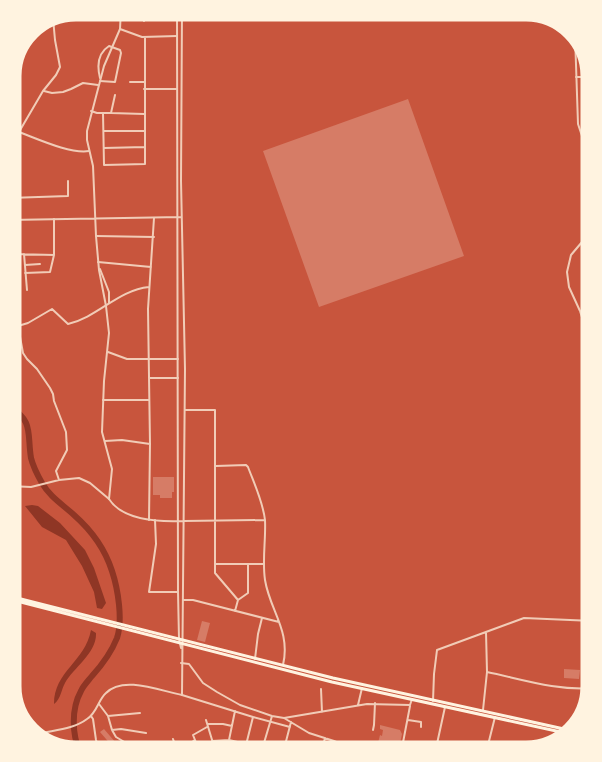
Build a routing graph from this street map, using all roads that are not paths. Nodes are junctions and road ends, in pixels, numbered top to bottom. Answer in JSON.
{"nodes":[{"id":1,"x":120,"y":20,"type":"edge"},
{"id":2,"x":177,"y":20,"type":"edge"},
{"id":3,"x":182,"y":20,"type":"edge"},
{"id":4,"x":54,"y":24,"type":"edge"},
{"id":5,"x":120,"y":29,"type":"junction"},
{"id":6,"x":177,"y":36,"type":"junction"},
{"id":7,"x":145,"y":37,"type":"junction"},
{"id":8,"x":112,"y":47,"type":"junction"},
{"id":9,"x":575,"y":48,"type":"edge"},
{"id":10,"x":576,"y":77,"type":"junction"},
{"id":11,"x":582,"y":77,"type":"edge"},
{"id":12,"x":99,"y":81,"type":"junction"},
{"id":13,"x":130,"y":82,"type":"dead end"},
{"id":14,"x":144,"y":82,"type":"junction"},
{"id":15,"x":144,"y":89,"type":"junction"},
{"id":16,"x":177,"y":89,"type":"junction"},
{"id":17,"x":43,"y":91,"type":"junction"},
{"id":18,"x":115,"y":95,"type":"dead end"},
{"id":19,"x":91,"y":111,"type":"junction"},
{"id":20,"x":111,"y":113,"type":"junction"},
{"id":21,"x":103,"y":114,"type":"junction"},
{"id":22,"x":144,"y":114,"type":"junction"},
{"id":23,"x":20,"y":130,"type":"edge"},
{"id":24,"x":145,"y":130,"type":"junction"},
{"id":25,"x":104,"y":131,"type":"junction"},
{"id":26,"x":20,"y":132,"type":"edge"},
{"id":27,"x":582,"y":136,"type":"edge"},
{"id":28,"x":145,"y":147,"type":"junction"},
{"id":29,"x":104,"y":148,"type":"junction"},
{"id":30,"x":89,"y":151,"type":"junction"},
{"id":31,"x":68,"y":180,"type":"dead end"},
{"id":32,"x":20,"y":198,"type":"edge"},
{"id":33,"x":181,"y":217,"type":"junction"},
{"id":34,"x":95,"y":218,"type":"junction"},
{"id":35,"x":154,"y":218,"type":"junction"},
{"id":36,"x":177,"y":218,"type":"junction"},
{"id":37,"x":54,"y":219,"type":"junction"},
{"id":38,"x":20,"y":220,"type":"edge"},
{"id":39,"x":96,"y":236,"type":"junction"},
{"id":40,"x":154,"y":237,"type":"junction"},
{"id":41,"x":582,"y":242,"type":"edge"},
{"id":42,"x":20,"y":254,"type":"edge"},
{"id":43,"x":24,"y":254,"type":"junction"},
{"id":44,"x":54,"y":255,"type":"junction"},
{"id":45,"x":40,"y":264,"type":"dead end"},
{"id":46,"x":98,"y":264,"type":"junction"},
{"id":47,"x":24,"y":265,"type":"junction"},
{"id":48,"x":151,"y":267,"type":"junction"},
{"id":49,"x":25,"y":273,"type":"junction"},
{"id":50,"x":149,"y":287,"type":"junction"},
{"id":51,"x":27,"y":290,"type":"dead end"},
{"id":52,"x":107,"y":305,"type":"junction"},
{"id":53,"x":580,"y":311,"type":"joint"},
{"id":54,"x":582,"y":317,"type":"edge"},
{"id":55,"x":20,"y":325,"type":"edge"},
{"id":56,"x":20,"y":337,"type":"edge"},
{"id":57,"x":108,"y":352,"type":"junction"},
{"id":58,"x":149,"y":359,"type":"junction"},
{"id":59,"x":178,"y":359,"type":"junction"},
{"id":60,"x":185,"y":359,"type":"junction"},
{"id":61,"x":149,"y":378,"type":"junction"},
{"id":62,"x":178,"y":378,"type":"junction"},
{"id":63,"x":103,"y":400,"type":"junction"},
{"id":64,"x":149,"y":400,"type":"junction"},
{"id":65,"x":184,"y":410,"type":"junction"},
{"id":66,"x":104,"y":441,"type":"junction"},
{"id":67,"x":150,"y":444,"type":"junction"},
{"id":68,"x":216,"y":466,"type":"junction"},
{"id":69,"x":59,"y":480,"type":"junction"},
{"id":70,"x":20,"y":488,"type":"edge"},
{"id":71,"x":109,"y":499,"type":"junction"},
{"id":72,"x":149,"y":520,"type":"junction"},
{"id":73,"x":155,"y":520,"type":"junction"},
{"id":74,"x":216,"y":520,"type":"junction"},
{"id":75,"x":265,"y":520,"type":"junction"},
{"id":76,"x":178,"y":521,"type":"junction"},
{"id":77,"x":184,"y":521,"type":"junction"},
{"id":78,"x":215,"y":564,"type":"junction"},
{"id":79,"x":248,"y":564,"type":"junction"},
{"id":80,"x":264,"y":564,"type":"junction"},
{"id":81,"x":178,"y":592,"type":"junction"},
{"id":82,"x":183,"y":600,"type":"junction"},
{"id":83,"x":238,"y":600,"type":"junction"},
{"id":84,"x":20,"y":601,"type":"edge"},
{"id":85,"x":235,"y":611,"type":"junction"},
{"id":86,"x":262,"y":618,"type":"junction"},
{"id":87,"x":582,"y":621,"type":"edge"},
{"id":88,"x":279,"y":622,"type":"junction"},
{"id":89,"x":486,"y":633,"type":"junction"},
{"id":90,"x":181,"y":641,"type":"junction"},
{"id":91,"x":255,"y":659,"type":"junction"},
{"id":92,"x":181,"y":663,"type":"junction"},
{"id":93,"x":283,"y":666,"type":"junction"},
{"id":94,"x":487,"y":672,"type":"junction"},
{"id":95,"x":362,"y":688,"type":"junction"},
{"id":96,"x":321,"y":689,"type":"dead end"},
{"id":97,"x":582,"y":689,"type":"joint"},
{"id":98,"x":182,"y":695,"type":"junction"},
{"id":99,"x":412,"y":699,"type":"junction"},
{"id":100,"x":433,"y":701,"type":"junction"},
{"id":101,"x":581,"y":701,"type":"edge"},
{"id":102,"x":99,"y":704,"type":"junction"},
{"id":103,"x":375,"y":704,"type":"junction"},
{"id":104,"x":358,"y":705,"type":"junction"},
{"id":105,"x":410,"y":705,"type":"junction"},
{"id":106,"x":445,"y":707,"type":"junction"},
{"id":107,"x":236,"y":711,"type":"junction"},
{"id":108,"x":322,"y":712,"type":"junction"},
{"id":109,"x":482,"y":712,"type":"junction"},
{"id":110,"x":140,"y":713,"type":"dead end"},
{"id":111,"x":91,"y":716,"type":"junction"},
{"id":112,"x":108,"y":716,"type":"junction"},
{"id":113,"x":272,"y":716,"type":"junction"},
{"id":114,"x":495,"y":716,"type":"junction"},
{"id":115,"x":253,"y":717,"type":"junction"},
{"id":116,"x":284,"y":718,"type":"junction"},
{"id":117,"x":408,"y":720,"type":"junction"},
{"id":118,"x":269,"y":721,"type":"junction"},
{"id":119,"x":291,"y":722,"type":"junction"},
{"id":120,"x":207,"y":724,"type":"junction"},
{"id":121,"x":232,"y":726,"type":"junction"},
{"id":122,"x":290,"y":727,"type":"junction"},
{"id":123,"x":421,"y":727,"type":"dead end"},
{"id":124,"x":112,"y":730,"type":"junction"},
{"id":125,"x":373,"y":730,"type":"dead end"},
{"id":126,"x":561,"y":731,"type":"edge"},
{"id":127,"x":44,"y":733,"type":"edge"},
{"id":128,"x":146,"y":734,"type":"dead end"},
{"id":129,"x":325,"y":738,"type":"junction"},
{"id":130,"x":195,"y":740,"type":"joint"},
{"id":131,"x":229,"y":740,"type":"junction"},
{"id":132,"x":212,"y":741,"type":"joint"},
{"id":133,"x":97,"y":742,"type":"edge"},
{"id":134,"x":123,"y":742,"type":"edge"},
{"id":135,"x":192,"y":742,"type":"edge"},
{"id":136,"x":238,"y":742,"type":"edge"},
{"id":137,"x":247,"y":742,"type":"edge"},
{"id":138,"x":264,"y":742,"type":"edge"},
{"id":139,"x":286,"y":742,"type":"edge"},
{"id":140,"x":324,"y":742,"type":"edge"},
{"id":141,"x":336,"y":742,"type":"edge"},
{"id":142,"x":403,"y":742,"type":"edge"},
{"id":143,"x":437,"y":742,"type":"edge"},
{"id":144,"x":489,"y":742,"type":"edge"}],
"edges":[{"from":1,"to":5,"type":"street"},
{"from":2,"to":6,"type":"street"},
{"from":3,"to":33,"type":"street"},
{"from":4,"to":17,"type":"street"},
{"from":5,"to":7,"type":"street"},
{"from":5,"to":8,"type":"street"},
{"from":6,"to":7,"type":"street"},
{"from":6,"to":16,"type":"street"},
{"from":7,"to":14,"type":"street"},
{"from":8,"to":12,"type":"street"},
{"from":8,"to":12,"type":"street"},
{"from":8,"to":12,"type":"street"},
{"from":9,"to":10,"type":"street"},
{"from":10,"to":11,"type":"street"},
{"from":10,"to":27,"type":"street"},
{"from":12,"to":17,"type":"street"},
{"from":12,"to":19,"type":"street"},
{"from":13,"to":14,"type":"street"},
{"from":14,"to":15,"type":"street"},
{"from":15,"to":16,"type":"street"},
{"from":15,"to":22,"type":"street"},
{"from":16,"to":36,"type":"street"},
{"from":17,"to":23,"type":"street"},
{"from":18,"to":20,"type":"street"},
{"from":19,"to":21,"type":"street"},
{"from":19,"to":30,"type":"street"},
{"from":20,"to":21,"type":"street"},
{"from":20,"to":22,"type":"street"},
{"from":21,"to":25,"type":"street"},
{"from":22,"to":24,"type":"street"},
{"from":24,"to":25,"type":"street"},
{"from":24,"to":28,"type":"street"},
{"from":25,"to":29,"type":"street"},
{"from":26,"to":30,"type":"street"},
{"from":28,"to":29,"type":"street"},
{"from":28,"to":29,"type":"street"},
{"from":30,"to":34,"type":"street"},
{"from":31,"to":32,"type":"street"},
{"from":33,"to":36,"type":"street"},
{"from":33,"to":60,"type":"street"},
{"from":34,"to":35,"type":"street"},
{"from":34,"to":37,"type":"street"},
{"from":34,"to":39,"type":"street"},
{"from":35,"to":36,"type":"street"},
{"from":35,"to":40,"type":"street"},
{"from":36,"to":59,"type":"street"},
{"from":37,"to":38,"type":"street"},
{"from":37,"to":44,"type":"street"},
{"from":39,"to":40,"type":"street"},
{"from":39,"to":46,"type":"street"},
{"from":40,"to":48,"type":"street"},
{"from":41,"to":53,"type":"street"},
{"from":42,"to":43,"type":"street"},
{"from":43,"to":44,"type":"street"},
{"from":43,"to":47,"type":"street"},
{"from":44,"to":49,"type":"street"},
{"from":45,"to":47,"type":"street"},
{"from":46,"to":48,"type":"street"},
{"from":46,"to":52,"type":"street"},
{"from":47,"to":49,"type":"street"},
{"from":48,"to":50,"type":"street"},
{"from":49,"to":51,"type":"street"},
{"from":50,"to":52,"type":"street"},
{"from":50,"to":58,"type":"street"},
{"from":52,"to":55,"type":"street"},
{"from":52,"to":57,"type":"street"},
{"from":53,"to":54,"type":"street"},
{"from":56,"to":69,"type":"street"},
{"from":57,"to":58,"type":"street"},
{"from":57,"to":63,"type":"street"},
{"from":58,"to":59,"type":"street"},
{"from":58,"to":61,"type":"street"},
{"from":59,"to":60,"type":"street"},
{"from":59,"to":62,"type":"street"},
{"from":60,"to":65,"type":"street"},
{"from":61,"to":62,"type":"street"},
{"from":61,"to":64,"type":"street"},
{"from":62,"to":76,"type":"street"},
{"from":63,"to":64,"type":"street"},
{"from":63,"to":66,"type":"street"},
{"from":64,"to":67,"type":"street"},
{"from":65,"to":68,"type":"street"},
{"from":65,"to":77,"type":"street"},
{"from":66,"to":67,"type":"street"},
{"from":66,"to":71,"type":"street"},
{"from":67,"to":72,"type":"street"},
{"from":68,"to":74,"type":"street"},
{"from":68,"to":75,"type":"street"},
{"from":69,"to":70,"type":"street"},
{"from":69,"to":71,"type":"street"},
{"from":71,"to":72,"type":"street"},
{"from":72,"to":73,"type":"street"},
{"from":73,"to":76,"type":"street"},
{"from":73,"to":81,"type":"street"},
{"from":74,"to":75,"type":"street"},
{"from":74,"to":77,"type":"street"},
{"from":74,"to":78,"type":"street"},
{"from":75,"to":80,"type":"street"},
{"from":76,"to":77,"type":"street"},
{"from":76,"to":81,"type":"street"},
{"from":77,"to":82,"type":"street"},
{"from":78,"to":79,"type":"street"},
{"from":78,"to":83,"type":"street"},
{"from":79,"to":80,"type":"street"},
{"from":79,"to":83,"type":"street"},
{"from":80,"to":88,"type":"street"},
{"from":81,"to":90,"type":"street"},
{"from":82,"to":85,"type":"street"},
{"from":82,"to":90,"type":"street"},
{"from":83,"to":85,"type":"street"},
{"from":84,"to":90,"type":"main road"},
{"from":85,"to":86,"type":"street"},
{"from":86,"to":88,"type":"street"},
{"from":86,"to":91,"type":"street"},
{"from":87,"to":89,"type":"street"},
{"from":88,"to":93,"type":"street"},
{"from":89,"to":94,"type":"street"},
{"from":89,"to":100,"type":"street"},
{"from":90,"to":91,"type":"main road"},
{"from":90,"to":92,"type":"street"},
{"from":90,"to":95,"type":"main road"},
{"from":91,"to":93,"type":"main road"},
{"from":92,"to":98,"type":"street"},
{"from":92,"to":113,"type":"street"},
{"from":93,"to":100,"type":"main road"},
{"from":94,"to":97,"type":"street"},
{"from":94,"to":109,"type":"street"},
{"from":95,"to":99,"type":"main road"},
{"from":95,"to":104,"type":"street"},
{"from":96,"to":108,"type":"street"},
{"from":97,"to":101,"type":"street"},
{"from":98,"to":102,"type":"street"},
{"from":98,"to":107,"type":"street"},
{"from":99,"to":105,"type":"street"},
{"from":99,"to":106,"type":"main road"},
{"from":100,"to":109,"type":"main road"},
{"from":102,"to":111,"type":"street"},
{"from":102,"to":112,"type":"street"},
{"from":103,"to":104,"type":"street"},
{"from":103,"to":105,"type":"street"},
{"from":103,"to":125,"type":"street"},
{"from":104,"to":108,"type":"street"},
{"from":105,"to":117,"type":"street"},
{"from":106,"to":114,"type":"main road"},
{"from":106,"to":143,"type":"street"},
{"from":107,"to":115,"type":"street"},
{"from":107,"to":121,"type":"street"},
{"from":108,"to":116,"type":"street"},
{"from":109,"to":114,"type":"main road"},
{"from":110,"to":112,"type":"street"},
{"from":111,"to":127,"type":"street"},
{"from":111,"to":133,"type":"street"},
{"from":112,"to":124,"type":"street"},
{"from":113,"to":116,"type":"street"},
{"from":113,"to":118,"type":"street"},
{"from":114,"to":126,"type":"main road"},
{"from":114,"to":144,"type":"street"},
{"from":115,"to":118,"type":"street"},
{"from":115,"to":137,"type":"street"},
{"from":116,"to":119,"type":"street"},
{"from":117,"to":123,"type":"street"},
{"from":117,"to":142,"type":"street"},
{"from":118,"to":122,"type":"street"},
{"from":118,"to":138,"type":"street"},
{"from":119,"to":122,"type":"street"},
{"from":119,"to":129,"type":"street"},
{"from":120,"to":121,"type":"street"},
{"from":120,"to":130,"type":"street"},
{"from":120,"to":132,"type":"street"},
{"from":121,"to":131,"type":"street"},
{"from":122,"to":139,"type":"street"},
{"from":124,"to":128,"type":"street"},
{"from":124,"to":134,"type":"street"},
{"from":129,"to":140,"type":"street"},
{"from":129,"to":141,"type":"street"},
{"from":130,"to":135,"type":"street"},
{"from":131,"to":132,"type":"street"},
{"from":131,"to":136,"type":"street"}]}
